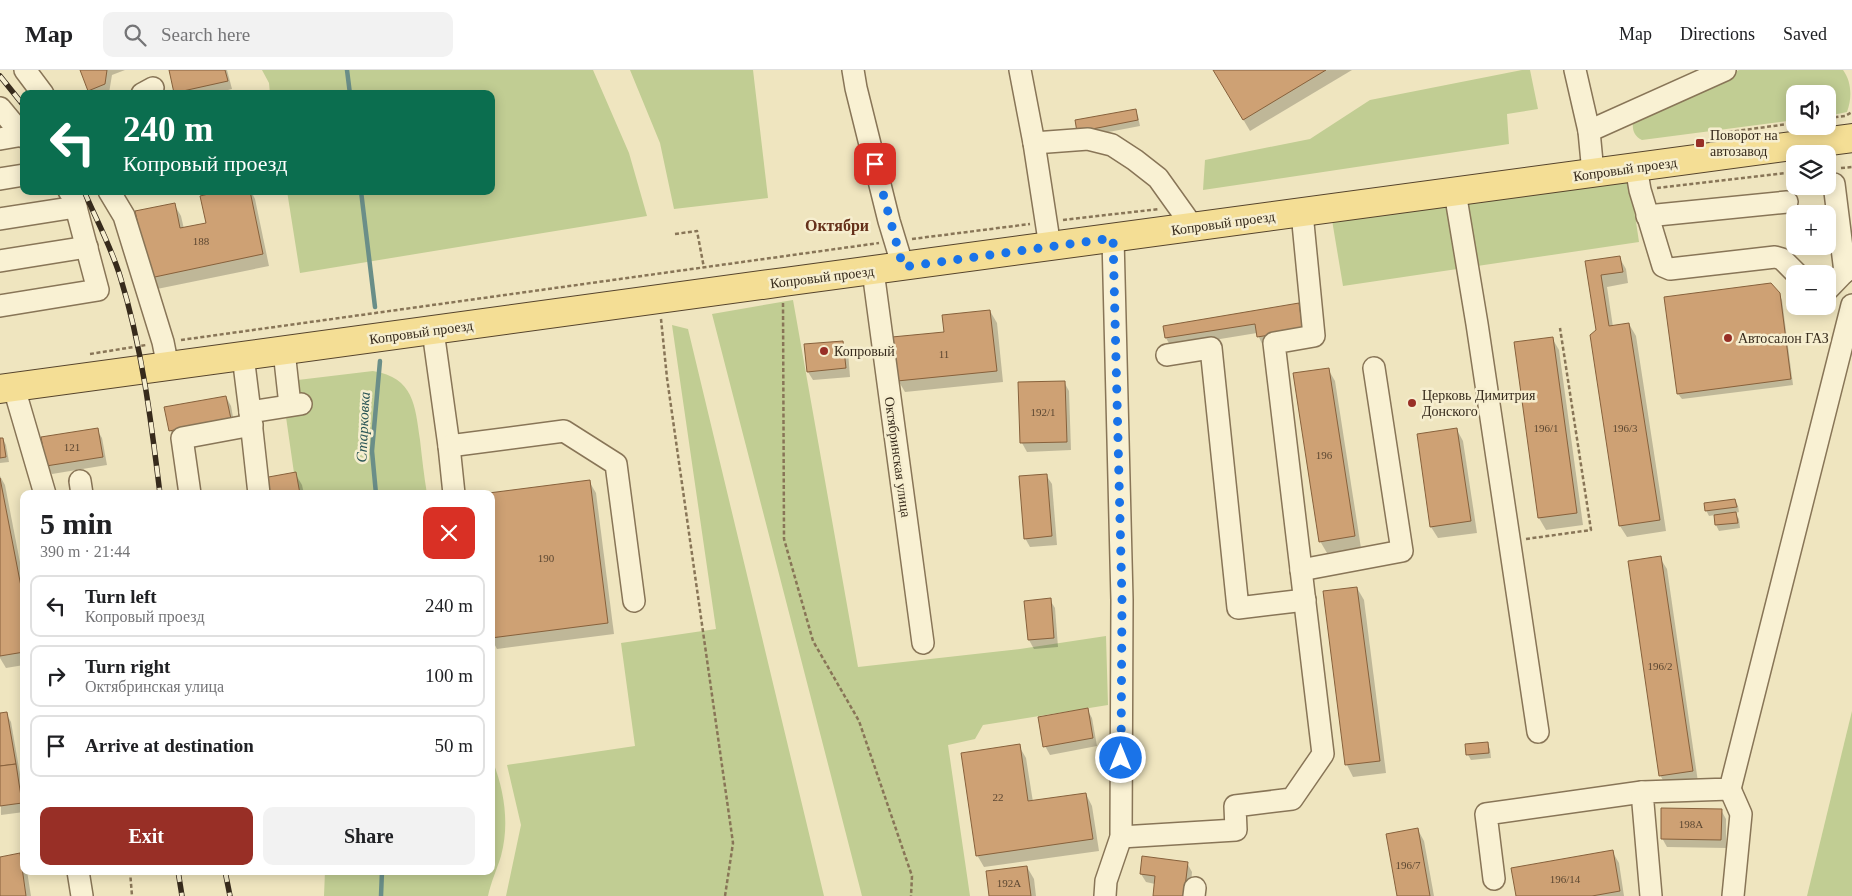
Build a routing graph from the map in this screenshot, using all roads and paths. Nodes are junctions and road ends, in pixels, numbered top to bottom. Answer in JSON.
{"nodes":[{"id":1,"x":25,"y":70,"type":"edge"},
{"id":2,"x":853,"y":70,"type":"edge"},
{"id":3,"x":1020,"y":70,"type":"edge"},
{"id":4,"x":1574,"y":70,"type":"edge"},
{"id":5,"x":1725,"y":70,"type":"edge"},
{"id":6,"x":40,"y":90,"type":"edge"},
{"id":7,"x":0,"y":108,"type":"edge"},
{"id":8,"x":1852,"y":112,"type":"edge"},
{"id":9,"x":1836,"y":117,"type":"edge"},
{"id":10,"x":1589,"y":131,"type":"junction"},
{"id":11,"x":20,"y":132,"type":"edge"},
{"id":12,"x":20,"y":136,"type":"edge"},
{"id":13,"x":1852,"y":138,"type":"edge"},
{"id":14,"x":0,"y":139,"type":"edge"},
{"id":15,"x":1034,"y":143,"type":"junction"},
{"id":16,"x":1786,"y":172,"type":"edge"},
{"id":17,"x":1593,"y":173,"type":"junction"},
{"id":18,"x":20,"y":176,"type":"edge"},
{"id":19,"x":0,"y":179,"type":"edge"},
{"id":20,"x":1638,"y":179,"type":"junction"},
{"id":21,"x":1455,"y":192,"type":"junction"},
{"id":22,"x":111,"y":195,"type":"edge"},
{"id":23,"x":1836,"y":195,"type":"edge"},
{"id":24,"x":73,"y":199,"type":"edge"},
{"id":25,"x":1787,"y":202,"type":"dead end"},
{"id":26,"x":1302,"y":213,"type":"junction"},
{"id":27,"x":1647,"y":216,"type":"junction"},
{"id":28,"x":0,"y":220,"type":"edge"},
{"id":29,"x":1193,"y":228,"type":"junction"},
{"id":30,"x":675,"y":234,"type":"dead end"},
{"id":31,"x":1113,"y":238,"type":"junction"},
{"id":32,"x":87,"y":247,"type":"junction"},
{"id":33,"x":1050,"y":247,"type":"junction"},
{"id":34,"x":0,"y":261,"type":"edge"},
{"id":35,"x":1788,"y":265,"type":"edge"},
{"id":36,"x":903,"y":267,"type":"junction"},
{"id":37,"x":704,"y":268,"type":"dead end"},
{"id":38,"x":1848,"y":268,"type":"edge"},
{"id":39,"x":873,"y":271,"type":"junction"},
{"id":40,"x":1836,"y":281,"type":"edge"},
{"id":41,"x":784,"y":282,"type":"junction"},
{"id":42,"x":658,"y":300,"type":"junction"},
{"id":43,"x":1852,"y":305,"type":"edge"},
{"id":44,"x":0,"y":306,"type":"edge"},
{"id":45,"x":1560,"y":328,"type":"dead end"},
{"id":46,"x":433,"y":331,"type":"junction"},
{"id":47,"x":284,"y":351,"type":"junction"},
{"id":48,"x":1167,"y":354,"type":"dead end"},
{"id":49,"x":242,"y":356,"type":"junction"},
{"id":50,"x":168,"y":367,"type":"junction"},
{"id":51,"x":1374,"y":368,"type":"dead end"},
{"id":52,"x":7,"y":389,"type":"edge"},
{"id":53,"x":251,"y":418,"type":"junction"},
{"id":54,"x":449,"y":446,"type":"junction"},
{"id":55,"x":44,"y":490,"type":"edge"},
{"id":56,"x":189,"y":490,"type":"edge"},
{"id":57,"x":259,"y":490,"type":"edge"},
{"id":58,"x":454,"y":490,"type":"edge"},
{"id":59,"x":1509,"y":541,"type":"junction"},
{"id":60,"x":1301,"y":570,"type":"junction"},
{"id":61,"x":1305,"y":600,"type":"junction"},
{"id":62,"x":634,"y":601,"type":"dead end"},
{"id":63,"x":923,"y":643,"type":"dead end"},
{"id":64,"x":1538,"y":732,"type":"dead end"},
{"id":65,"x":1730,"y":789,"type":"junction"},
{"id":66,"x":1642,"y":792,"type":"junction"},
{"id":67,"x":1120,"y":837,"type":"junction"},
{"id":68,"x":79,"y":875,"type":"edge"},
{"id":69,"x":130,"y":875,"type":"edge"},
{"id":70,"x":1494,"y":879,"type":"dead end"},
{"id":71,"x":82,"y":896,"type":"edge"},
{"id":72,"x":132,"y":896,"type":"edge"},
{"id":73,"x":725,"y":896,"type":"edge"},
{"id":74,"x":911,"y":896,"type":"edge"},
{"id":75,"x":1105,"y":896,"type":"edge"},
{"id":76,"x":1651,"y":896,"type":"edge"},
{"id":77,"x":1733,"y":896,"type":"edge"}],
"edges":[{"from":1,"to":6,"type":"street"},
{"from":2,"to":36,"type":"street"},
{"from":3,"to":15,"type":"street"},
{"from":4,"to":10,"type":"street"},
{"from":5,"to":10,"type":"street"},
{"from":7,"to":11,"type":"street"},
{"from":8,"to":9,"type":"path"},
{"from":10,"to":17,"type":"street"},
{"from":12,"to":14,"type":"street"},
{"from":13,"to":20,"type":"main road","name":"Копровый проезд"},
{"from":15,"to":29,"type":"street"},
{"from":15,"to":33,"type":"street"},
{"from":16,"to":20,"type":"path"},
{"from":17,"to":20,"type":"main road","name":"Копровый проезд"},
{"from":17,"to":21,"type":"main road","name":"Копровый проезд"},
{"from":18,"to":19,"type":"street"},
{"from":20,"to":27,"type":"street"},
{"from":21,"to":26,"type":"main road","name":"Копровый проезд"},
{"from":21,"to":59,"type":"street"},
{"from":22,"to":50,"type":"street"},
{"from":23,"to":38,"type":"street"},
{"from":24,"to":28,"type":"street"},
{"from":24,"to":32,"type":"street"},
{"from":25,"to":27,"type":"street"},
{"from":26,"to":29,"type":"main road","name":"Копровый проезд"},
{"from":26,"to":60,"type":"street"},
{"from":27,"to":35,"type":"street"},
{"from":29,"to":31,"type":"main road","name":"Копровый проезд"},
{"from":30,"to":37,"type":"path"},
{"from":31,"to":33,"type":"main road","name":"Копровый проезд"},
{"from":31,"to":67,"type":"street"},
{"from":32,"to":34,"type":"street"},
{"from":32,"to":44,"type":"street"},
{"from":33,"to":36,"type":"main road","name":"Копровый проезд"},
{"from":36,"to":39,"type":"main road","name":"Копровый проезд"},
{"from":38,"to":40,"type":"street"},
{"from":39,"to":41,"type":"main road","name":"Копровый проезд"},
{"from":39,"to":63,"type":"street","name":"Октябринская улица"},
{"from":41,"to":42,"type":"main road","name":"Копровый проезд"},
{"from":41,"to":74,"type":"path"},
{"from":42,"to":46,"type":"main road","name":"Копровый проезд"},
{"from":42,"to":73,"type":"path"},
{"from":43,"to":65,"type":"street"},
{"from":45,"to":59,"type":"path"},
{"from":46,"to":47,"type":"main road","name":"Копровый проезд"},
{"from":46,"to":54,"type":"street"},
{"from":47,"to":49,"type":"main road","name":"Копровый проезд"},
{"from":47,"to":53,"type":"street"},
{"from":48,"to":61,"type":"street"},
{"from":49,"to":50,"type":"main road","name":"Копровый проезд"},
{"from":49,"to":53,"type":"street"},
{"from":50,"to":52,"type":"main road","name":"Копровый проезд"},
{"from":51,"to":60,"type":"street"},
{"from":52,"to":55,"type":"street"},
{"from":53,"to":56,"type":"street"},
{"from":53,"to":57,"type":"street"},
{"from":54,"to":58,"type":"street"},
{"from":54,"to":62,"type":"street"},
{"from":59,"to":64,"type":"street"},
{"from":60,"to":61,"type":"street"},
{"from":61,"to":67,"type":"street"},
{"from":65,"to":66,"type":"street"},
{"from":65,"to":77,"type":"street"},
{"from":66,"to":70,"type":"street"},
{"from":66,"to":76,"type":"street"},
{"from":67,"to":75,"type":"street"},
{"from":68,"to":71,"type":"street"},
{"from":69,"to":72,"type":"path"}]}
